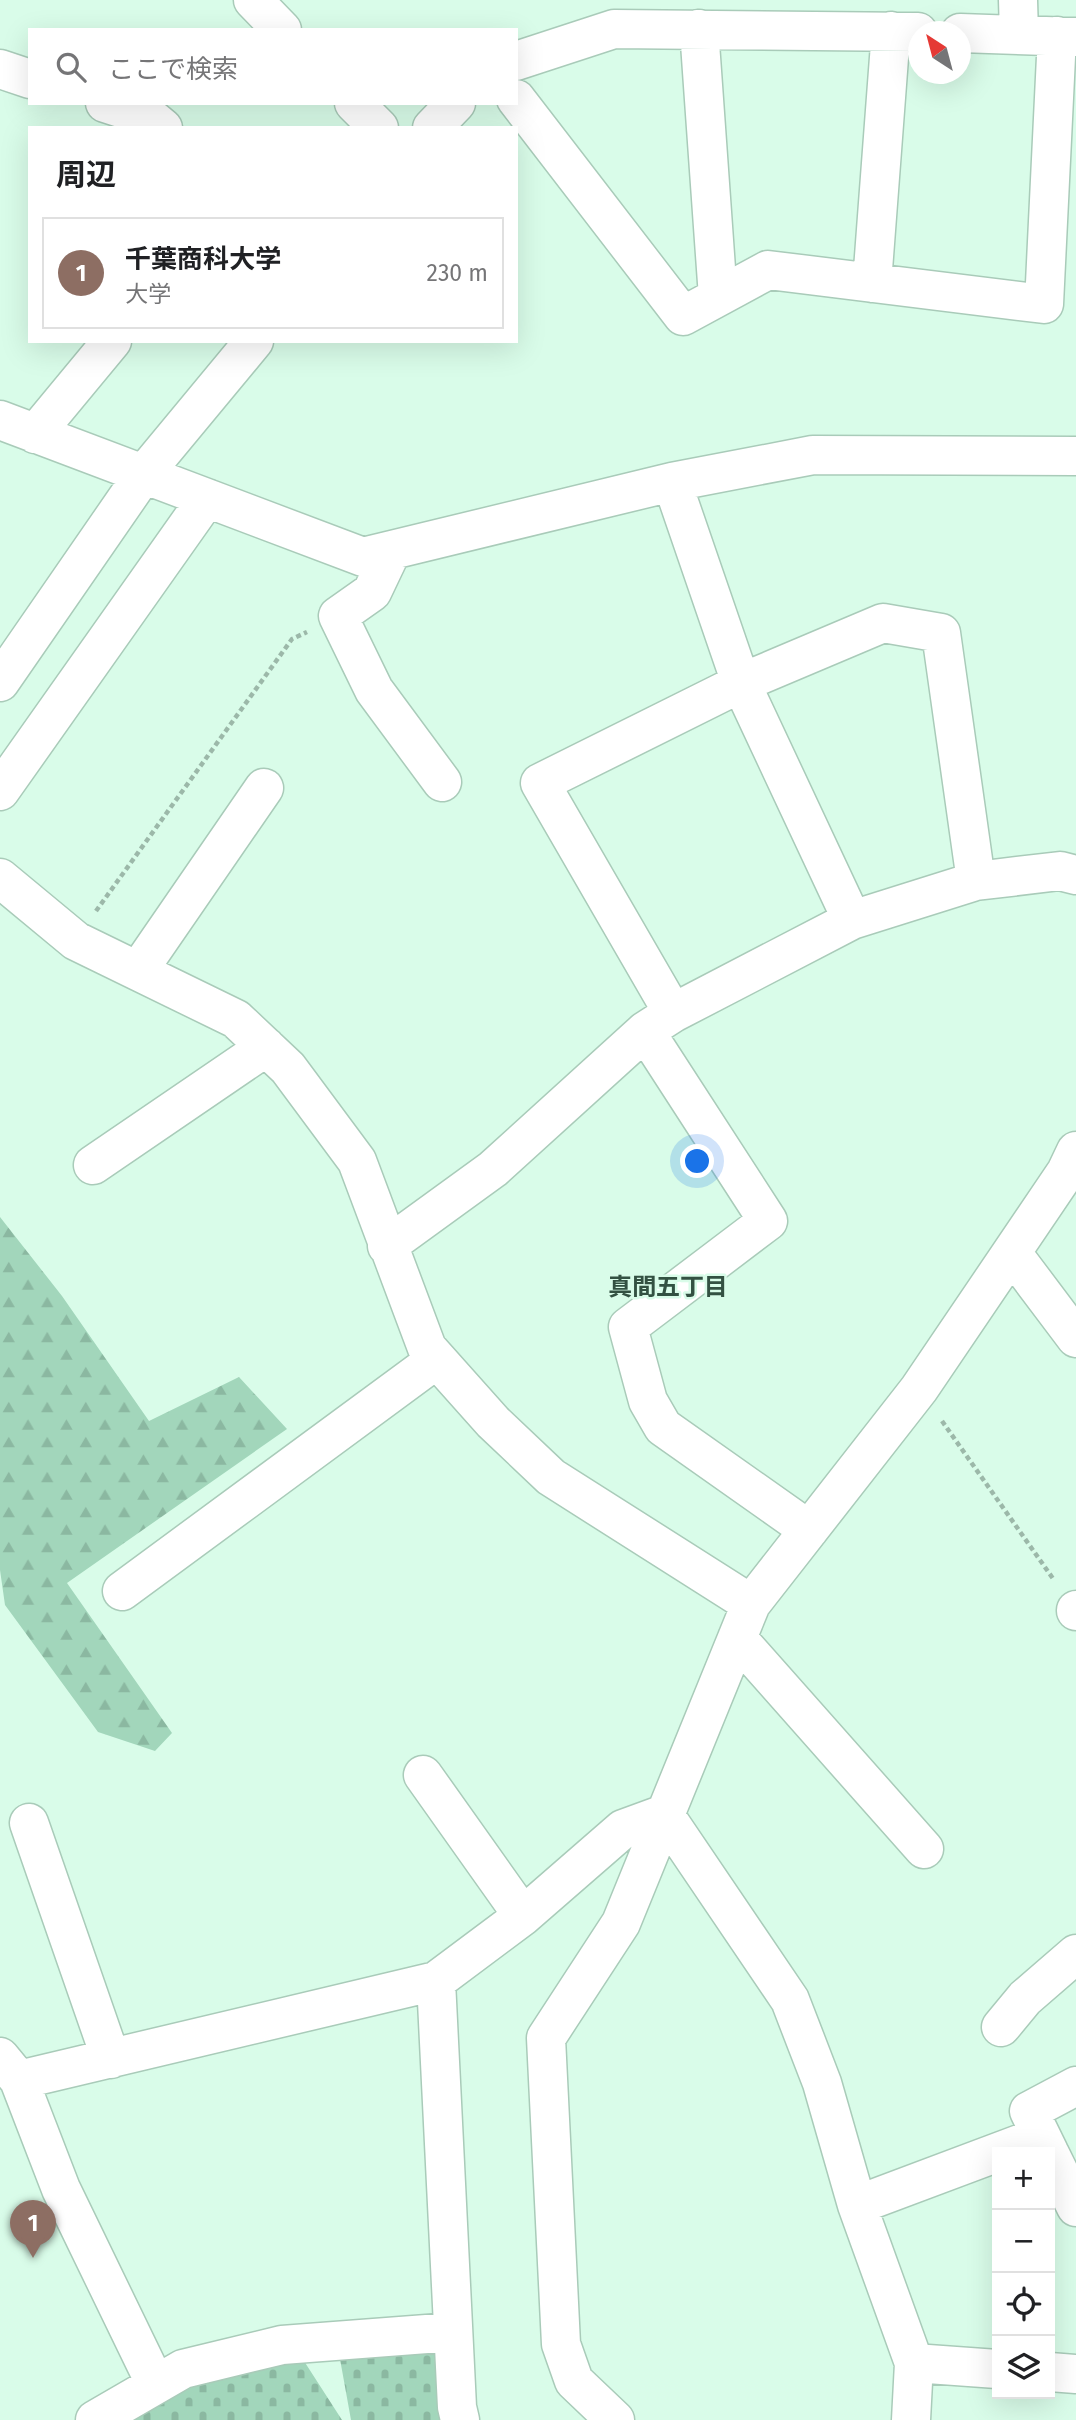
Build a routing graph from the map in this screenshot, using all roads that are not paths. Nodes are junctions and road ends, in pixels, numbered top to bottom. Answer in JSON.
{"nodes":[{"id":1,"x":253,"y":0,"type":"edge"},
{"id":2,"x":1019,"y":17,"type":"edge"},
{"id":3,"x":280,"y":28,"type":"edge"},
{"id":4,"x":699,"y":29,"type":"junction"},
{"id":5,"x":971,"y":30,"type":"edge"},
{"id":6,"x":905,"y":32,"type":"edge"},
{"id":7,"x":1066,"y":36,"type":"edge"},
{"id":8,"x":518,"y":60,"type":"edge"},
{"id":9,"x":0,"y":69,"type":"edge"},
{"id":10,"x":28,"y":78,"type":"edge"},
{"id":11,"x":518,"y":102,"type":"edge"},
{"id":12,"x":111,"y":105,"type":"edge"},
{"id":13,"x":356,"y":105,"type":"edge"},
{"id":14,"x":454,"y":105,"type":"edge"},
{"id":15,"x":161,"y":126,"type":"edge"},
{"id":16,"x":377,"y":126,"type":"edge"},
{"id":17,"x":434,"y":126,"type":"edge"},
{"id":18,"x":872,"y":283,"type":"junction"},
{"id":19,"x":718,"y":297,"type":"junction"},
{"id":20,"x":111,"y":343,"type":"edge"},
{"id":21,"x":252,"y":343,"type":"edge"},
{"id":22,"x":0,"y":421,"type":"edge"},
{"id":23,"x":35,"y":434,"type":"junction"},
{"id":24,"x":1076,"y":456,"type":"edge"},
{"id":25,"x":143,"y":475,"type":"junction"},
{"id":26,"x":671,"y":482,"type":"junction"},
{"id":27,"x":207,"y":498,"type":"junction"},
{"id":28,"x":393,"y":550,"type":"junction"},
{"id":29,"x":0,"y":682,"type":"edge"},
{"id":30,"x":741,"y":683,"type":"junction"},
{"id":31,"x":442,"y":782,"type":"dead end"},
{"id":32,"x":264,"y":788,"type":"dead end"},
{"id":33,"x":0,"y":791,"type":"edge"},
{"id":34,"x":1076,"y":875,"type":"edge"},
{"id":35,"x":0,"y":878,"type":"edge"},
{"id":36,"x":976,"y":881,"type":"junction"},
{"id":37,"x":852,"y":920,"type":"junction"},
{"id":38,"x":138,"y":971,"type":"junction"},
{"id":39,"x":659,"y":1022,"type":"junction"},
{"id":40,"x":266,"y":1047,"type":"junction"},
{"id":41,"x":1076,"y":1151,"type":"edge"},
{"id":42,"x":93,"y":1165,"type":"dead end"},
{"id":43,"x":387,"y":1246,"type":"junction"},
{"id":44,"x":1012,"y":1253,"type":"junction"},
{"id":45,"x":1076,"y":1338,"type":"edge"},
{"id":46,"x":437,"y":1359,"type":"junction"},
{"id":47,"x":809,"y":1530,"type":"junction"},
{"id":48,"x":122,"y":1591,"type":"dead end"},
{"id":49,"x":744,"y":1621,"type":"junction"},
{"id":50,"x":424,"y":1775,"type":"dead end"},
{"id":51,"x":664,"y":1814,"type":"junction"},
{"id":52,"x":29,"y":1823,"type":"dead end"},
{"id":53,"x":924,"y":1849,"type":"dead end"},
{"id":54,"x":523,"y":1916,"type":"junction"},
{"id":55,"x":1076,"y":1954,"type":"edge"},
{"id":56,"x":436,"y":1981,"type":"junction"},
{"id":57,"x":1001,"y":2027,"type":"dead end"},
{"id":58,"x":111,"y":2059,"type":"junction"},
{"id":59,"x":9,"y":2069,"type":"edge"},
{"id":60,"x":1076,"y":2086,"type":"edge"},
{"id":61,"x":1047,"y":2147,"type":"edge"},
{"id":62,"x":992,"y":2164,"type":"edge"},
{"id":63,"x":1055,"y":2164,"type":"edge"},
{"id":64,"x":857,"y":2205,"type":"junction"},
{"id":65,"x":1076,"y":2207,"type":"edge"},
{"id":66,"x":453,"y":2332,"type":"junction"},
{"id":67,"x":914,"y":2363,"type":"junction"},
{"id":68,"x":992,"y":2369,"type":"edge"},
{"id":69,"x":1055,"y":2372,"type":"edge"},
{"id":70,"x":1076,"y":2374,"type":"edge"},
{"id":71,"x":155,"y":2383,"type":"junction"},
{"id":72,"x":95,"y":2420,"type":"edge"},
{"id":73,"x":460,"y":2420,"type":"edge"},
{"id":74,"x":615,"y":2420,"type":"edge"},
{"id":75,"x":911,"y":2420,"type":"edge"}],
"edges":[{"from":1,"to":3,"type":"street"},
{"from":2,"to":5,"type":"street"},
{"from":2,"to":7,"type":"street"},
{"from":4,"to":6,"type":"street"},
{"from":4,"to":8,"type":"street"},
{"from":4,"to":19,"type":"street"},
{"from":6,"to":18,"type":"street"},
{"from":7,"to":18,"type":"street"},
{"from":9,"to":10,"type":"street"},
{"from":11,"to":19,"type":"street"},
{"from":12,"to":15,"type":"street"},
{"from":13,"to":16,"type":"street"},
{"from":14,"to":17,"type":"street"},
{"from":18,"to":19,"type":"street"},
{"from":20,"to":23,"type":"street"},
{"from":21,"to":25,"type":"street"},
{"from":22,"to":23,"type":"street"},
{"from":23,"to":25,"type":"street"},
{"from":24,"to":26,"type":"street"},
{"from":25,"to":27,"type":"street"},
{"from":25,"to":29,"type":"street"},
{"from":26,"to":28,"type":"street"},
{"from":26,"to":30,"type":"street"},
{"from":27,"to":28,"type":"street"},
{"from":27,"to":33,"type":"street"},
{"from":28,"to":31,"type":"street"},
{"from":30,"to":36,"type":"street"},
{"from":30,"to":37,"type":"street"},
{"from":30,"to":39,"type":"street"},
{"from":32,"to":38,"type":"street"},
{"from":34,"to":36,"type":"street"},
{"from":35,"to":38,"type":"street"},
{"from":36,"to":37,"type":"street"},
{"from":37,"to":39,"type":"street"},
{"from":38,"to":40,"type":"street"},
{"from":39,"to":43,"type":"street"},
{"from":39,"to":47,"type":"street"},
{"from":40,"to":42,"type":"street"},
{"from":40,"to":43,"type":"street"},
{"from":41,"to":44,"type":"street"},
{"from":43,"to":46,"type":"street"},
{"from":44,"to":45,"type":"street"},
{"from":44,"to":47,"type":"street"},
{"from":46,"to":48,"type":"street"},
{"from":46,"to":49,"type":"street"},
{"from":47,"to":49,"type":"street"},
{"from":49,"to":51,"type":"street"},
{"from":49,"to":53,"type":"street"},
{"from":50,"to":54,"type":"street"},
{"from":51,"to":54,"type":"street"},
{"from":51,"to":64,"type":"street"},
{"from":51,"to":74,"type":"street"},
{"from":52,"to":58,"type":"street"},
{"from":54,"to":56,"type":"street"},
{"from":55,"to":57,"type":"street"},
{"from":56,"to":58,"type":"street"},
{"from":56,"to":66,"type":"street"},
{"from":58,"to":59,"type":"street"},
{"from":59,"to":71,"type":"street"},
{"from":60,"to":61,"type":"street"},
{"from":62,"to":64,"type":"street"},
{"from":63,"to":65,"type":"street"},
{"from":64,"to":67,"type":"street"},
{"from":66,"to":71,"type":"street"},
{"from":66,"to":73,"type":"street"},
{"from":67,"to":68,"type":"street"},
{"from":67,"to":75,"type":"street"},
{"from":69,"to":70,"type":"street"},
{"from":71,"to":72,"type":"street"}]}
